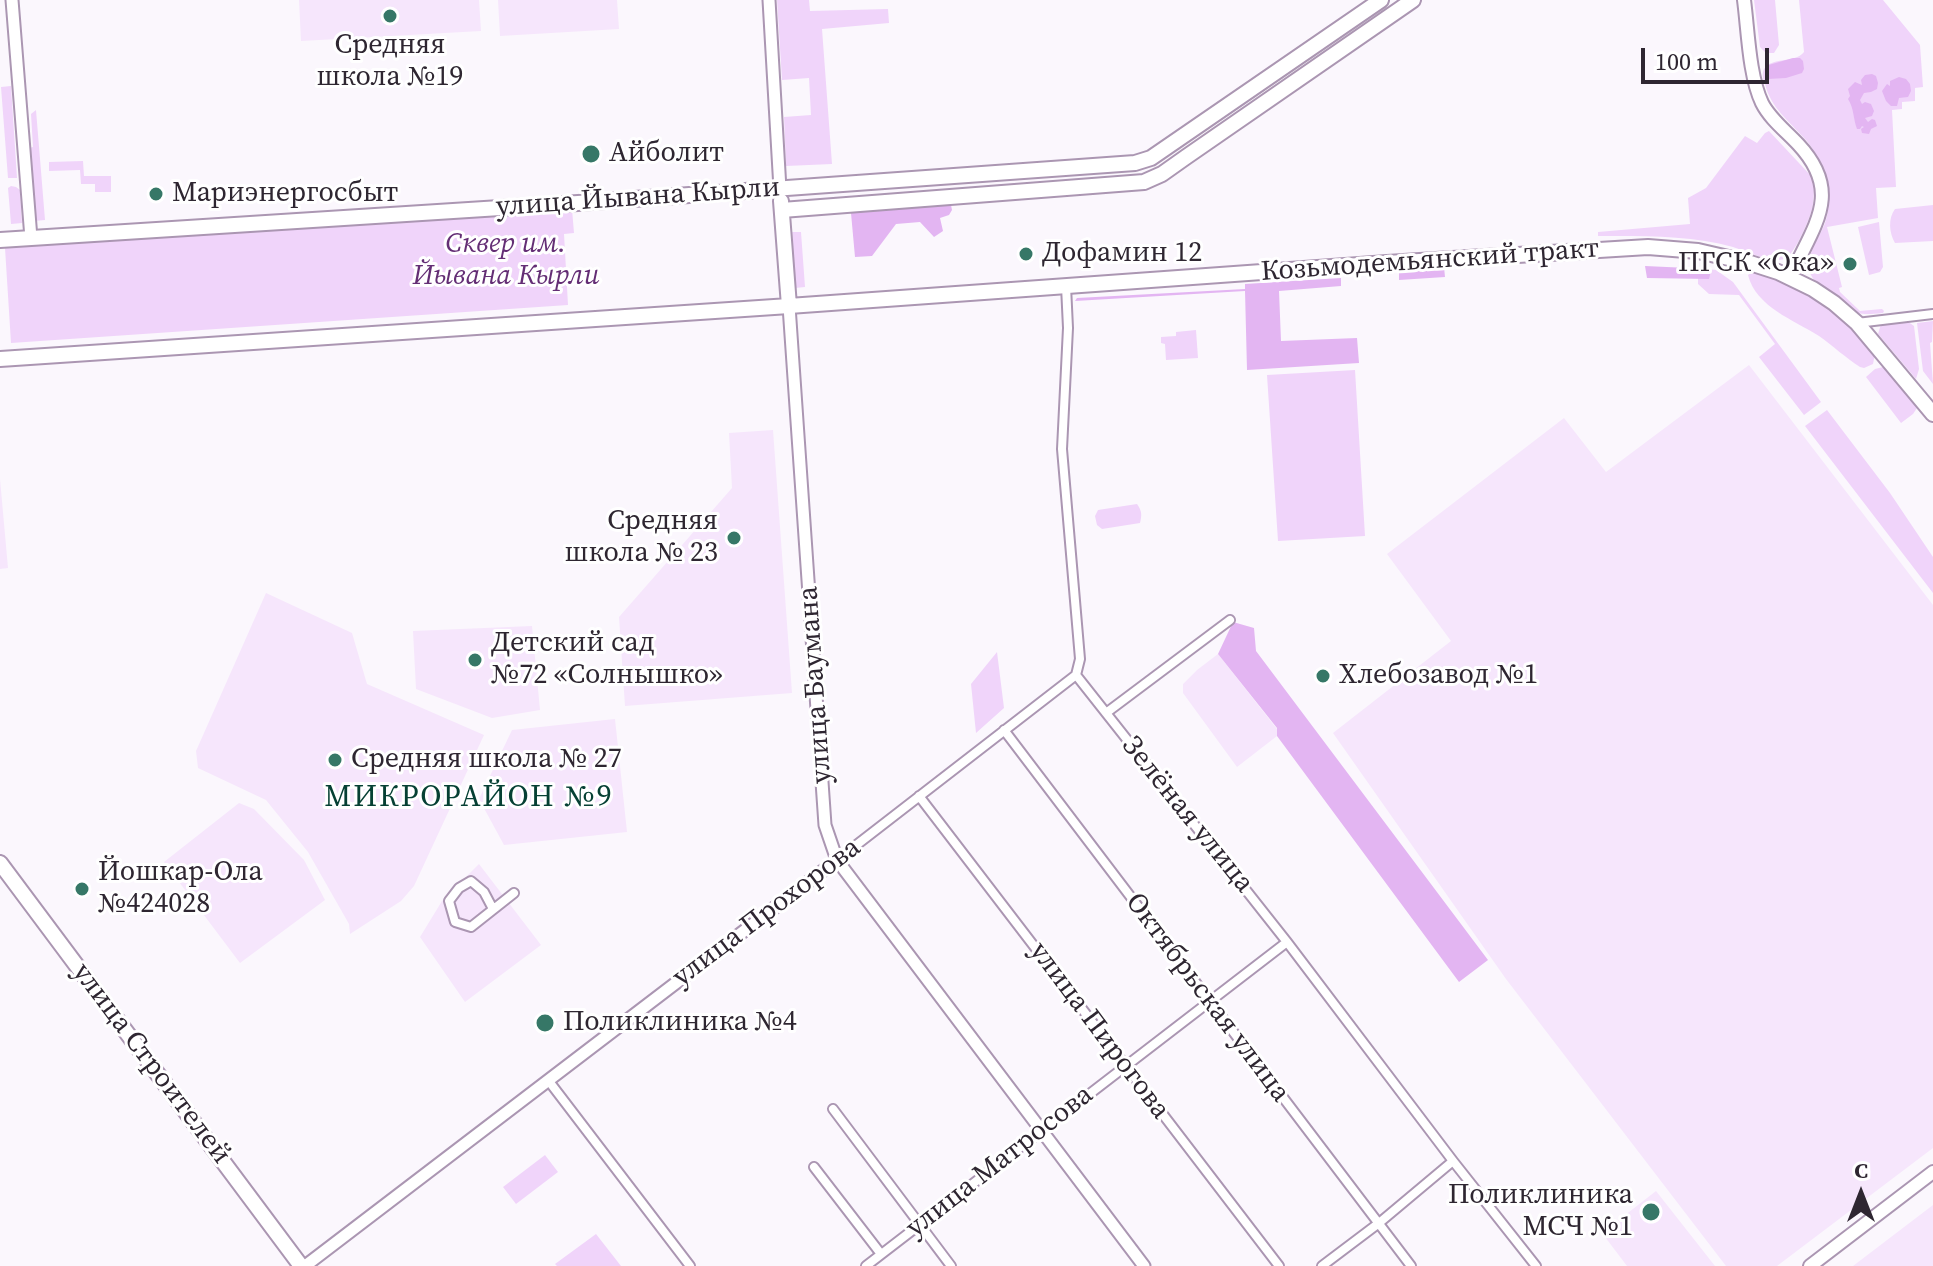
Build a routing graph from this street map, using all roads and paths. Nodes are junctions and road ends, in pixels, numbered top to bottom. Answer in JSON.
{"nodes":[{"id":1,"x":12,"y":0,"type":"edge"},
{"id":2,"x":769,"y":0,"type":"edge"},
{"id":3,"x":1413,"y":0,"type":"edge"},
{"id":4,"x":1744,"y":0,"type":"edge"},
{"id":5,"x":1376,"y":4,"type":"edge"},
{"id":6,"x":1381,"y":22,"type":"junction"},
{"id":7,"x":1329,"y":36,"type":"junction"},
{"id":8,"x":1339,"y":52,"type":"junction"},
{"id":9,"x":1175,"y":142,"type":"junction"},
{"id":10,"x":1186,"y":157,"type":"junction"},
{"id":11,"x":946,"y":177,"type":"junction"},
{"id":12,"x":780,"y":189,"type":"junction"},
{"id":13,"x":947,"y":197,"type":"junction"},
{"id":14,"x":782,"y":210,"type":"junction"},
{"id":15,"x":31,"y":238,"type":"junction"},
{"id":16,"x":0,"y":240,"type":"edge"},
{"id":17,"x":1790,"y":278,"type":"junction"},
{"id":18,"x":1066,"y":286,"type":"junction"},
{"id":19,"x":789,"y":306,"type":"junction"},
{"id":20,"x":1933,"y":314,"type":"edge"},
{"id":21,"x":1857,"y":323,"type":"junction"},
{"id":22,"x":0,"y":359,"type":"edge"},
{"id":23,"x":1933,"y":414,"type":"edge"},
{"id":24,"x":1230,"y":620,"type":"dead end"},
{"id":25,"x":1076,"y":675,"type":"junction"},
{"id":26,"x":1106,"y":713,"type":"junction"},
{"id":27,"x":1004,"y":730,"type":"junction"},
{"id":28,"x":919,"y":796,"type":"junction"},
{"id":29,"x":837,"y":860,"type":"junction"},
{"id":30,"x":0,"y":863,"type":"edge"},
{"id":31,"x":514,"y":893,"type":"dead end"},
{"id":32,"x":493,"y":909,"type":"junction"},
{"id":33,"x":1287,"y":942,"type":"junction"},
{"id":34,"x":1210,"y":1001,"type":"junction"},
{"id":35,"x":1126,"y":1065,"type":"junction"},
{"id":36,"x":548,"y":1080,"type":"junction"},
{"id":37,"x":833,"y":1109,"type":"dead end"},
{"id":38,"x":1042,"y":1130,"type":"junction"},
{"id":39,"x":1453,"y":1161,"type":"junction"},
{"id":40,"x":814,"y":1167,"type":"dead end"},
{"id":41,"x":1933,"y":1172,"type":"edge"},
{"id":42,"x":1379,"y":1223,"type":"junction"},
{"id":43,"x":919,"y":1225,"type":"junction"},
{"id":44,"x":881,"y":1254,"type":"junction"},
{"id":45,"x":303,"y":1266,"type":"edge"},
{"id":46,"x":690,"y":1266,"type":"edge"},
{"id":47,"x":866,"y":1266,"type":"edge"},
{"id":48,"x":951,"y":1266,"type":"edge"},
{"id":49,"x":1144,"y":1266,"type":"edge"},
{"id":50,"x":1279,"y":1266,"type":"edge"},
{"id":51,"x":1322,"y":1266,"type":"edge"},
{"id":52,"x":1411,"y":1266,"type":"edge"},
{"id":53,"x":1536,"y":1266,"type":"edge"},
{"id":54,"x":1810,"y":1266,"type":"edge"}],
"edges":[{"from":1,"to":15,"type":"street"},
{"from":2,"to":12,"type":"street","name":"улица Баумана"},
{"from":3,"to":6,"type":"main road","name":"улица Йывана Кырли"},
{"from":4,"to":17,"type":"main road"},
{"from":5,"to":6,"type":"main road"},
{"from":5,"to":7,"type":"main road","name":"улица Йывана Кырли"},
{"from":6,"to":8,"type":"main road","name":"улица Йывана Кырли"},
{"from":7,"to":8,"type":"main road"},
{"from":7,"to":9,"type":"main road","name":"улица Йывана Кырли"},
{"from":8,"to":10,"type":"main road","name":"улица Йывана Кырли"},
{"from":9,"to":10,"type":"main road"},
{"from":9,"to":11,"type":"main road","name":"улица Йывана Кырли"},
{"from":10,"to":13,"type":"main road","name":"улица Йывана Кырли"},
{"from":11,"to":12,"type":"main road","name":"улица Йывана Кырли"},
{"from":11,"to":13,"type":"main road"},
{"from":12,"to":14,"type":"main road","name":"улица Баумана"},
{"from":12,"to":15,"type":"main road","name":"улица Йывана Кырли"},
{"from":13,"to":14,"type":"main road","name":"улица Йывана Кырли"},
{"from":14,"to":19,"type":"main road","name":"улица Баумана"},
{"from":15,"to":16,"type":"main road","name":"улица Йывана Кырли"},
{"from":17,"to":18,"type":"main road","name":"Козьмодемьянский тракт"},
{"from":17,"to":21,"type":"main road","name":"Козьмодемьянский тракт"},
{"from":18,"to":19,"type":"main road"},
{"from":18,"to":25,"type":"street"},
{"from":19,"to":22,"type":"main road"},
{"from":19,"to":29,"type":"street","name":"улица Баумана"},
{"from":20,"to":21,"type":"street"},
{"from":21,"to":23,"type":"main road","name":"Козьмодемьянский тракт"},
{"from":24,"to":26,"type":"street"},
{"from":25,"to":26,"type":"street","name":"Зелёная улица"},
{"from":25,"to":27,"type":"street","name":"улица Прохорова"},
{"from":26,"to":33,"type":"street","name":"Зелёная улица"},
{"from":27,"to":28,"type":"street","name":"улица Прохорова"},
{"from":27,"to":34,"type":"street","name":"Октябрьская улица"},
{"from":28,"to":29,"type":"street","name":"улица Прохорова"},
{"from":28,"to":35,"type":"street","name":"улица Пирогова"},
{"from":29,"to":36,"type":"street","name":"улица Прохорова"},
{"from":29,"to":38,"type":"street","name":"улица Баумана"},
{"from":30,"to":45,"type":"main road","name":"улица Строителей"},
{"from":31,"to":32,"type":"street"},
{"from":32,"to":32,"type":"street"},
{"from":33,"to":34,"type":"street","name":"улица Матросова"},
{"from":33,"to":39,"type":"street","name":"Зелёная улица"},
{"from":34,"to":35,"type":"street","name":"улица Матросова"},
{"from":34,"to":42,"type":"street","name":"Октябрьская улица"},
{"from":35,"to":38,"type":"street","name":"улица Матросова"},
{"from":35,"to":50,"type":"street","name":"улица Пирогова"},
{"from":36,"to":45,"type":"street","name":"улица Прохорова"},
{"from":36,"to":46,"type":"street"},
{"from":37,"to":43,"type":"street"},
{"from":38,"to":43,"type":"street","name":"улица Матросова"},
{"from":38,"to":49,"type":"street","name":"улица Баумана"},
{"from":39,"to":42,"type":"street"},
{"from":39,"to":53,"type":"street","name":"Зелёная улица"},
{"from":40,"to":44,"type":"street"},
{"from":41,"to":54,"type":"main road"},
{"from":42,"to":51,"type":"street"},
{"from":42,"to":52,"type":"street","name":"Октябрьская улица"},
{"from":43,"to":44,"type":"street","name":"улица Матросова"},
{"from":43,"to":48,"type":"street"},
{"from":44,"to":47,"type":"street","name":"улица Матросова"}]}
